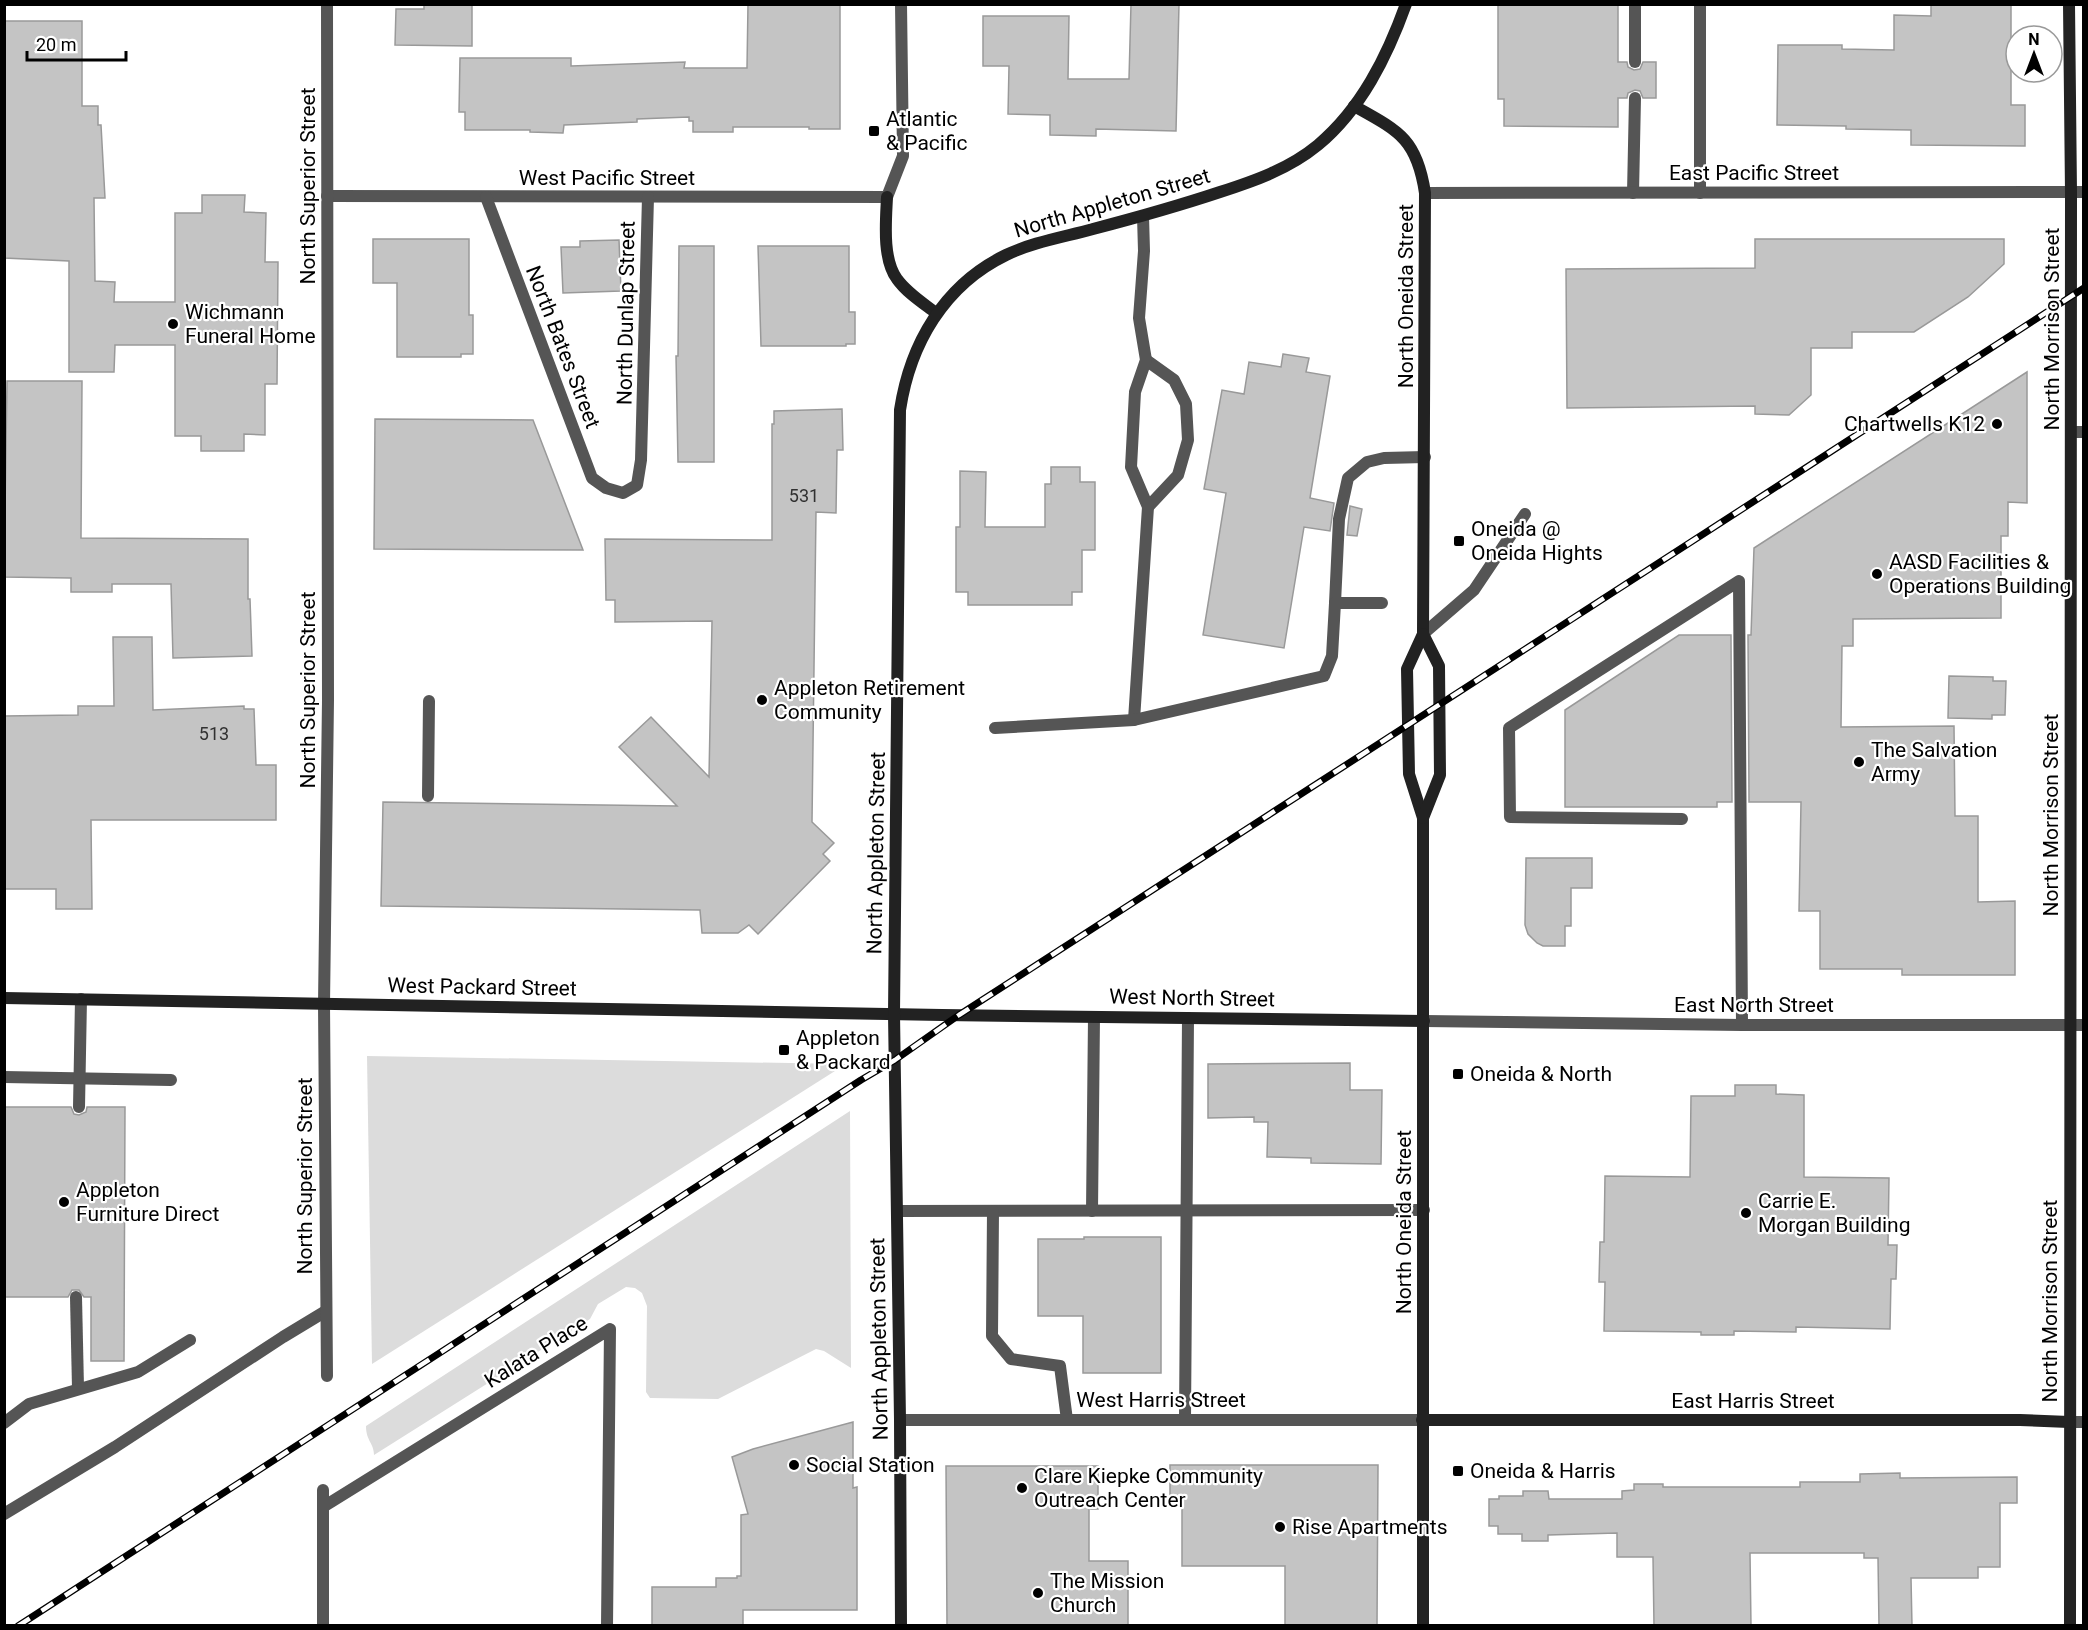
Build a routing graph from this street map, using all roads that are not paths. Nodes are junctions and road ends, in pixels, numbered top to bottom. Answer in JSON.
{"nodes":[{"id":1,"x":327,"y":4,"type":"edge"},
{"id":2,"x":901,"y":4,"type":"edge"},
{"id":3,"x":1406,"y":4,"type":"edge"},
{"id":4,"x":1635,"y":4,"type":"edge"},
{"id":5,"x":1700,"y":4,"type":"edge"},
{"id":6,"x":2069,"y":4,"type":"edge"},
{"id":7,"x":1635,"y":62,"type":"dead end"},
{"id":8,"x":1635,"y":98,"type":"dead end"},
{"id":9,"x":1354,"y":106,"type":"junction"},
{"id":10,"x":1425,"y":193,"type":"junction"},
{"id":11,"x":1633,"y":193,"type":"junction"},
{"id":12,"x":1700,"y":193,"type":"junction"},
{"id":13,"x":2077,"y":193,"type":"edge"},
{"id":14,"x":327,"y":196,"type":"junction"},
{"id":15,"x":887,"y":196,"type":"junction"},
{"id":16,"x":486,"y":197,"type":"junction"},
{"id":17,"x":648,"y":197,"type":"junction"},
{"id":18,"x":1143,"y":216,"type":"junction"},
{"id":19,"x":936,"y":313,"type":"junction"},
{"id":20,"x":1146,"y":360,"type":"junction"},
{"id":21,"x":2077,"y":432,"type":"edge"},
{"id":22,"x":1425,"y":457,"type":"junction"},
{"id":23,"x":623,"y":493,"type":"joint"},
{"id":24,"x":1148,"y":507,"type":"junction"},
{"id":25,"x":1525,"y":514,"type":"dead end"},
{"id":26,"x":1335,"y":603,"type":"junction"},
{"id":27,"x":1383,"y":603,"type":"dead end"},
{"id":28,"x":1423,"y":634,"type":"junction"},
{"id":29,"x":429,"y":701,"type":"dead end"},
{"id":30,"x":1134,"y":720,"type":"junction"},
{"id":31,"x":995,"y":728,"type":"dead end"},
{"id":32,"x":428,"y":796,"type":"dead end"},
{"id":33,"x":1423,"y":818,"type":"junction"},
{"id":34,"x":1682,"y":819,"type":"dead end"},
{"id":35,"x":4,"y":998,"type":"edge"},
{"id":36,"x":81,"y":999,"type":"junction"},
{"id":37,"x":324,"y":1004,"type":"junction"},
{"id":38,"x":894,"y":1014,"type":"junction"},
{"id":39,"x":959,"y":1015,"type":"joint"},
{"id":40,"x":1094,"y":1017,"type":"junction"},
{"id":41,"x":1188,"y":1018,"type":"junction"},
{"id":42,"x":1424,"y":1021,"type":"junction"},
{"id":43,"x":1742,"y":1025,"type":"junction"},
{"id":44,"x":2070,"y":1025,"type":"junction"},
{"id":45,"x":2084,"y":1025,"type":"edge"},
{"id":46,"x":4,"y":1077,"type":"edge"},
{"id":47,"x":80,"y":1078,"type":"junction"},
{"id":48,"x":171,"y":1080,"type":"dead end"},
{"id":49,"x":79,"y":1107,"type":"dead end"},
{"id":50,"x":1186,"y":1210,"type":"junction"},
{"id":51,"x":1424,"y":1210,"type":"junction"},
{"id":52,"x":897,"y":1211,"type":"junction"},
{"id":53,"x":993,"y":1211,"type":"junction"},
{"id":54,"x":1092,"y":1211,"type":"junction"},
{"id":55,"x":76,"y":1297,"type":"dead end"},
{"id":56,"x":326,"y":1311,"type":"junction"},
{"id":57,"x":190,"y":1340,"type":"dead end"},
{"id":58,"x":327,"y":1376,"type":"dead end"},
{"id":59,"x":78,"y":1388,"type":"junction"},
{"id":60,"x":900,"y":1420,"type":"junction"},
{"id":61,"x":1067,"y":1420,"type":"junction"},
{"id":62,"x":1185,"y":1420,"type":"junction"},
{"id":63,"x":1422,"y":1420,"type":"junction"},
{"id":64,"x":2069,"y":1422,"type":"junction"},
{"id":65,"x":2084,"y":1422,"type":"edge"},
{"id":66,"x":4,"y":1423,"type":"edge"},
{"id":67,"x":323,"y":1490,"type":"dead end"},
{"id":68,"x":323,"y":1507,"type":"junction"},
{"id":69,"x":4,"y":1514,"type":"edge"},
{"id":70,"x":322,"y":1626,"type":"edge"},
{"id":71,"x":607,"y":1626,"type":"edge"},
{"id":72,"x":901,"y":1626,"type":"edge"},
{"id":73,"x":1423,"y":1626,"type":"edge"},
{"id":74,"x":2070,"y":1626,"type":"edge"}],
"edges":[{"from":1,"to":14,"type":"street","name":"North Superior Street"},
{"from":2,"to":15,"type":"street"},
{"from":3,"to":9,"type":"main road"},
{"from":4,"to":7,"type":"street"},
{"from":5,"to":12,"type":"street"},
{"from":6,"to":13,"type":"main road","name":"North Morrison Street"},
{"from":8,"to":11,"type":"street"},
{"from":9,"to":10,"type":"main road","name":"North Oneida Street"},
{"from":9,"to":18,"type":"main road","name":"North Appleton Street"},
{"from":10,"to":11,"type":"street","name":"East Pacific Street"},
{"from":10,"to":22,"type":"main road","name":"North Oneida Street"},
{"from":11,"to":12,"type":"street","name":"East Pacific Street"},
{"from":12,"to":13,"type":"street","name":"East Pacific Street"},
{"from":13,"to":21,"type":"main road","name":"North Morrison Street"},
{"from":14,"to":16,"type":"street","name":"West Pacific Street"},
{"from":14,"to":37,"type":"street","name":"North Superior Street"},
{"from":15,"to":17,"type":"street","name":"West Pacific Street"},
{"from":15,"to":19,"type":"main road"},
{"from":16,"to":17,"type":"street","name":"West Pacific Street"},
{"from":16,"to":23,"type":"street","name":"North Bates Street"},
{"from":17,"to":23,"type":"street","name":"North Dunlap Street"},
{"from":18,"to":19,"type":"main road","name":"North Appleton Street"},
{"from":18,"to":20,"type":"street"},
{"from":19,"to":38,"type":"main road","name":"North Appleton Street"},
{"from":20,"to":24,"type":"street"},
{"from":20,"to":24,"type":"street"},
{"from":21,"to":44,"type":"main road","name":"North Morrison Street"},
{"from":22,"to":26,"type":"street"},
{"from":22,"to":28,"type":"main road","name":"North Oneida Street"},
{"from":24,"to":30,"type":"street"},
{"from":25,"to":28,"type":"street"},
{"from":26,"to":27,"type":"street"},
{"from":26,"to":30,"type":"street"},
{"from":28,"to":33,"type":"main road","name":"North Oneida Street"},
{"from":28,"to":33,"type":"main road","name":"North Oneida Street"},
{"from":29,"to":32,"type":"street"},
{"from":30,"to":31,"type":"street"},
{"from":33,"to":42,"type":"main road","name":"North Oneida Street"},
{"from":34,"to":43,"type":"street"},
{"from":35,"to":36,"type":"main road","name":"West Packard Street"},
{"from":36,"to":37,"type":"main road","name":"West Packard Street"},
{"from":36,"to":47,"type":"street"},
{"from":37,"to":38,"type":"main road","name":"West Packard Street"},
{"from":37,"to":56,"type":"street","name":"North Superior Street"},
{"from":38,"to":39,"type":"main road","name":"West Packard Street"},
{"from":38,"to":52,"type":"main road","name":"North Appleton Street"},
{"from":39,"to":40,"type":"main road","name":"West North Street"},
{"from":40,"to":41,"type":"main road","name":"West North Street"},
{"from":40,"to":54,"type":"street"},
{"from":41,"to":42,"type":"main road","name":"West North Street"},
{"from":41,"to":50,"type":"street"},
{"from":42,"to":43,"type":"street","name":"East North Street"},
{"from":42,"to":51,"type":"main road","name":"North Oneida Street"},
{"from":43,"to":44,"type":"street","name":"East North Street"},
{"from":44,"to":45,"type":"street","name":"East North Street"},
{"from":44,"to":64,"type":"main road","name":"North Morrison Street"},
{"from":46,"to":47,"type":"street"},
{"from":47,"to":48,"type":"street"},
{"from":47,"to":49,"type":"street"},
{"from":50,"to":51,"type":"street"},
{"from":50,"to":54,"type":"street"},
{"from":50,"to":62,"type":"street"},
{"from":51,"to":63,"type":"main road","name":"North Oneida Street"},
{"from":52,"to":53,"type":"street"},
{"from":52,"to":60,"type":"main road","name":"North Appleton Street"},
{"from":53,"to":54,"type":"street"},
{"from":53,"to":61,"type":"street"},
{"from":55,"to":59,"type":"street"},
{"from":56,"to":58,"type":"street","name":"North Superior Street"},
{"from":56,"to":69,"type":"street"},
{"from":57,"to":59,"type":"street"},
{"from":59,"to":66,"type":"street"},
{"from":60,"to":61,"type":"street","name":"West Harris Street"},
{"from":60,"to":72,"type":"main road","name":"North Appleton Street"},
{"from":61,"to":62,"type":"street","name":"West Harris Street"},
{"from":62,"to":63,"type":"street","name":"West Harris Street"},
{"from":63,"to":64,"type":"main road","name":"East Harris Street"},
{"from":63,"to":73,"type":"main road","name":"North Oneida Street"},
{"from":64,"to":65,"type":"street","name":"East Harris Street"},
{"from":64,"to":74,"type":"main road","name":"North Morrison Street"},
{"from":67,"to":68,"type":"street"},
{"from":68,"to":70,"type":"street"},
{"from":68,"to":71,"type":"street","name":"Kalata Place"}]}
